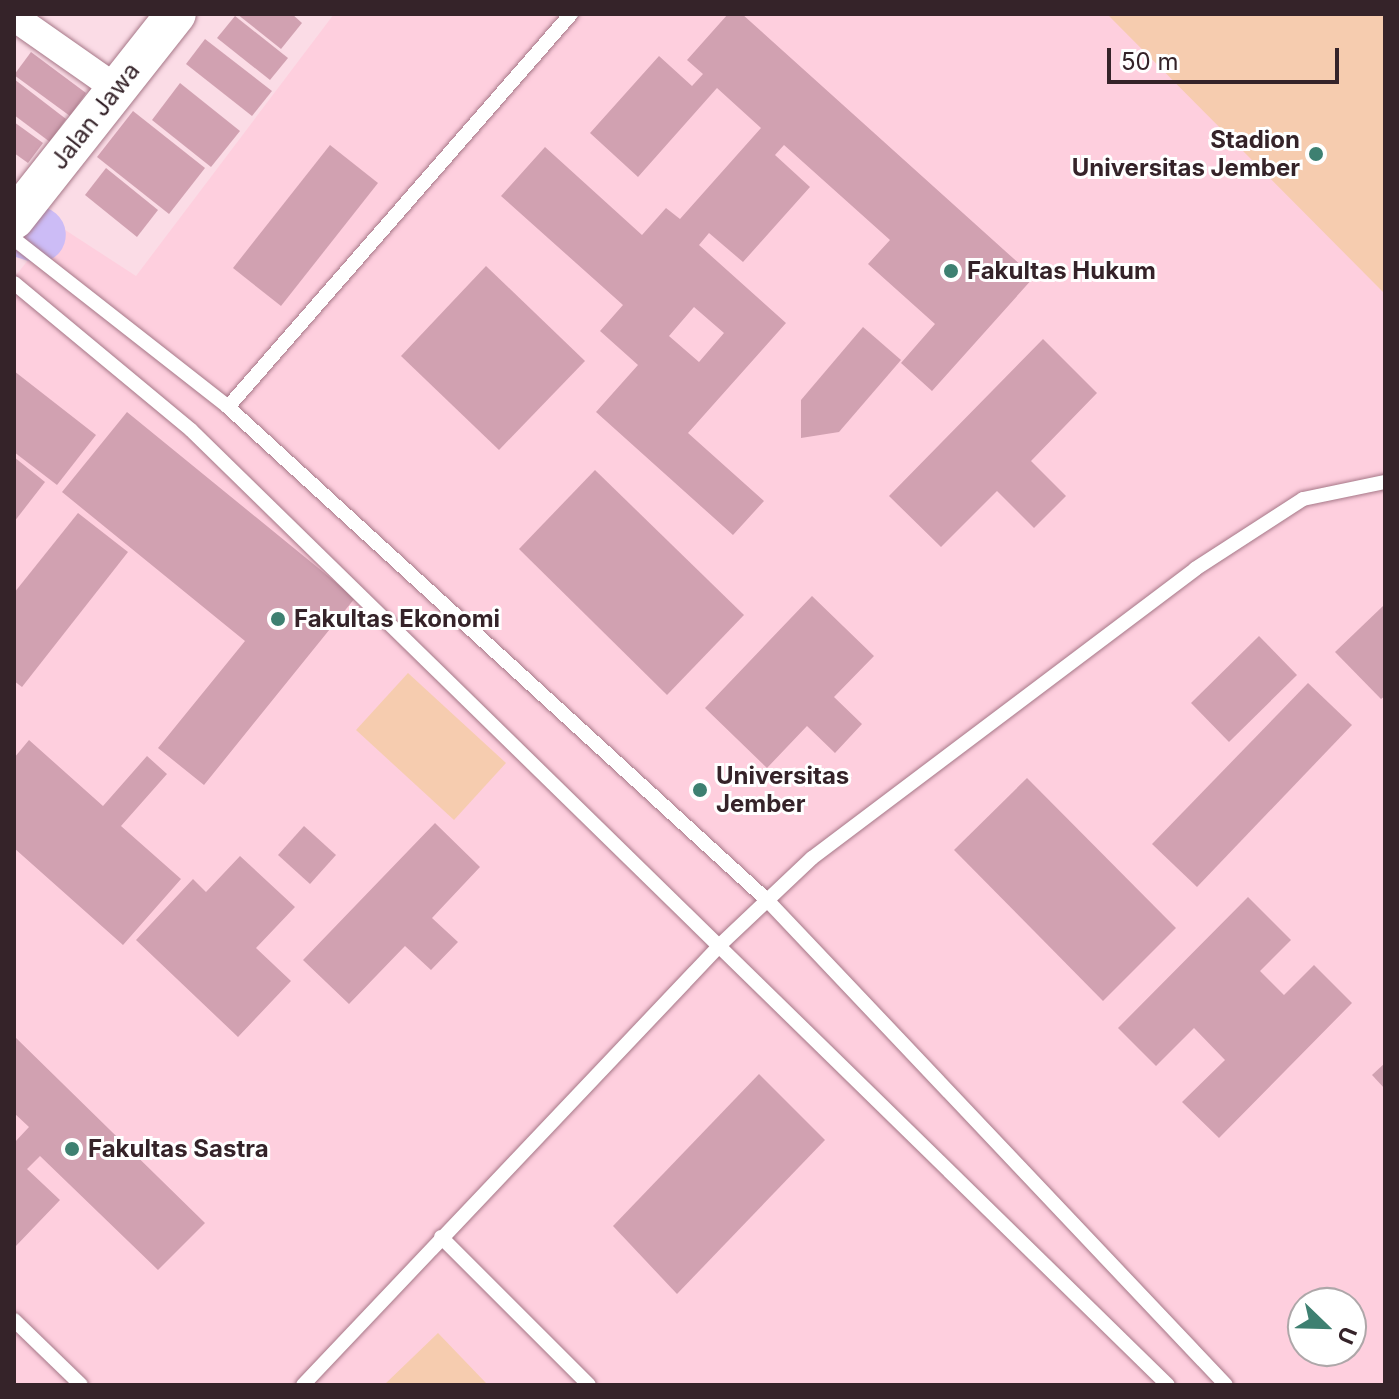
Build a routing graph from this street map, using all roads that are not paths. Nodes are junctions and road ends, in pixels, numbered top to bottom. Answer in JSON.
{"nodes":[{"id":1,"x":176,"y":14,"type":"edge"},
{"id":2,"x":571,"y":14,"type":"edge"},
{"id":3,"x":14,"y":17,"type":"edge"},
{"id":4,"x":117,"y":89,"type":"junction"},
{"id":5,"x":14,"y":219,"type":"edge"},
{"id":6,"x":14,"y":239,"type":"edge"},
{"id":7,"x":14,"y":283,"type":"edge"},
{"id":8,"x":228,"y":407,"type":"junction"},
{"id":9,"x":1385,"y":482,"type":"edge"},
{"id":10,"x":768,"y":901,"type":"junction"},
{"id":11,"x":721,"y":944,"type":"junction"},
{"id":12,"x":441,"y":1237,"type":"junction"},
{"id":13,"x":14,"y":1320,"type":"edge"},
{"id":14,"x":81,"y":1385,"type":"edge"},
{"id":15,"x":303,"y":1385,"type":"edge"},
{"id":16,"x":589,"y":1385,"type":"edge"},
{"id":17,"x":1168,"y":1385,"type":"edge"},
{"id":18,"x":1226,"y":1385,"type":"edge"}],
"edges":[{"from":1,"to":4,"type":"main road","name":"Jalan Jawa"},
{"from":2,"to":8,"type":"lane"},
{"from":3,"to":4,"type":"street"},
{"from":4,"to":5,"type":"main road","name":"Jalan Jawa"},
{"from":6,"to":8,"type":"lane"},
{"from":7,"to":11,"type":"lane"},
{"from":8,"to":10,"type":"lane"},
{"from":9,"to":10,"type":"lane"},
{"from":10,"to":11,"type":"lane"},
{"from":10,"to":18,"type":"lane"},
{"from":11,"to":12,"type":"lane"},
{"from":11,"to":17,"type":"lane"},
{"from":12,"to":15,"type":"lane"},
{"from":12,"to":16,"type":"lane"},
{"from":13,"to":14,"type":"lane"}]}
